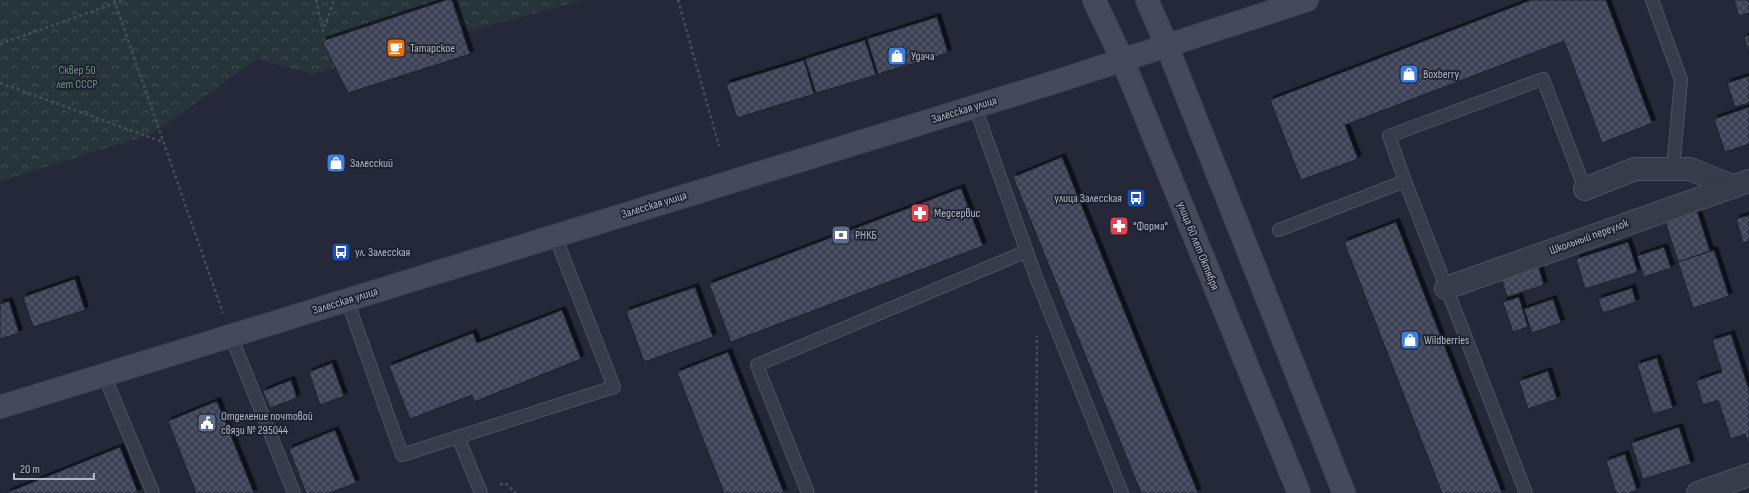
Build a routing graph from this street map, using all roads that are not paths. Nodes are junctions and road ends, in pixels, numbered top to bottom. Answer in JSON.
{"nodes":[{"id":1,"x":1094,"y":0,"type":"edge"},
{"id":2,"x":1147,"y":0,"type":"edge"},
{"id":3,"x":1307,"y":0,"type":"edge"},
{"id":4,"x":1652,"y":0,"type":"edge"},
{"id":5,"x":1167,"y":46,"type":"junction"},
{"id":6,"x":1123,"y":61,"type":"junction"},
{"id":7,"x":975,"y":107,"type":"junction"},
{"id":8,"x":1673,"y":169,"type":"junction"},
{"id":9,"x":1405,"y":181,"type":"junction"},
{"id":10,"x":1740,"y":183,"type":"edge"},
{"id":11,"x":1585,"y":189,"type":"joint"},
{"id":12,"x":1279,"y":230,"type":"dead end"},
{"id":13,"x":555,"y":236,"type":"junction"},
{"id":14,"x":1027,"y":251,"type":"junction"},
{"id":15,"x":1446,"y":288,"type":"junction"},
{"id":16,"x":347,"y":300,"type":"junction"},
{"id":17,"x":231,"y":336,"type":"junction"},
{"id":18,"x":104,"y":375,"type":"junction"},
{"id":19,"x":0,"y":407,"type":"edge"},
{"id":20,"x":458,"y":437,"type":"junction"},
{"id":21,"x":1749,"y":476,"type":"edge"},
{"id":22,"x":153,"y":493,"type":"edge"},
{"id":23,"x":294,"y":493,"type":"edge"},
{"id":24,"x":481,"y":493,"type":"edge"},
{"id":25,"x":808,"y":493,"type":"edge"},
{"id":26,"x":1122,"y":493,"type":"edge"},
{"id":27,"x":1299,"y":493,"type":"edge"},
{"id":28,"x":1344,"y":493,"type":"edge"},
{"id":29,"x":1526,"y":493,"type":"edge"},
{"id":30,"x":1698,"y":493,"type":"edge"}],
"edges":[{"from":1,"to":6,"type":"main road","name":"улица 60 лет Октября"},
{"from":2,"to":5,"type":"main road"},
{"from":3,"to":5,"type":"main road","name":"Залесская улица"},
{"from":4,"to":8,"type":"lane"},
{"from":5,"to":6,"type":"main road","name":"Залесская улица"},
{"from":5,"to":28,"type":"main road"},
{"from":6,"to":7,"type":"main road","name":"Залесская улица"},
{"from":6,"to":27,"type":"main road","name":"улица 60 лет Октября"},
{"from":7,"to":13,"type":"main road","name":"Залесская улица"},
{"from":7,"to":14,"type":"lane"},
{"from":8,"to":10,"type":"street","name":"Школьный переулок"},
{"from":8,"to":11,"type":"street","name":"Школьный переулок"},
{"from":9,"to":11,"type":"lane"},
{"from":9,"to":12,"type":"lane"},
{"from":9,"to":15,"type":"lane"},
{"from":10,"to":15,"type":"street","name":"Школьный переулок"},
{"from":13,"to":16,"type":"main road","name":"Залесская улица"},
{"from":13,"to":20,"type":"lane"},
{"from":14,"to":25,"type":"lane"},
{"from":14,"to":26,"type":"lane"},
{"from":15,"to":29,"type":"lane"},
{"from":16,"to":17,"type":"main road","name":"Залесская улица"},
{"from":16,"to":20,"type":"lane"},
{"from":17,"to":18,"type":"main road","name":"Залесская улица"},
{"from":17,"to":23,"type":"lane"},
{"from":18,"to":19,"type":"main road","name":"Залесская улица"},
{"from":18,"to":22,"type":"lane"},
{"from":20,"to":24,"type":"lane"},
{"from":21,"to":30,"type":"street"}]}
